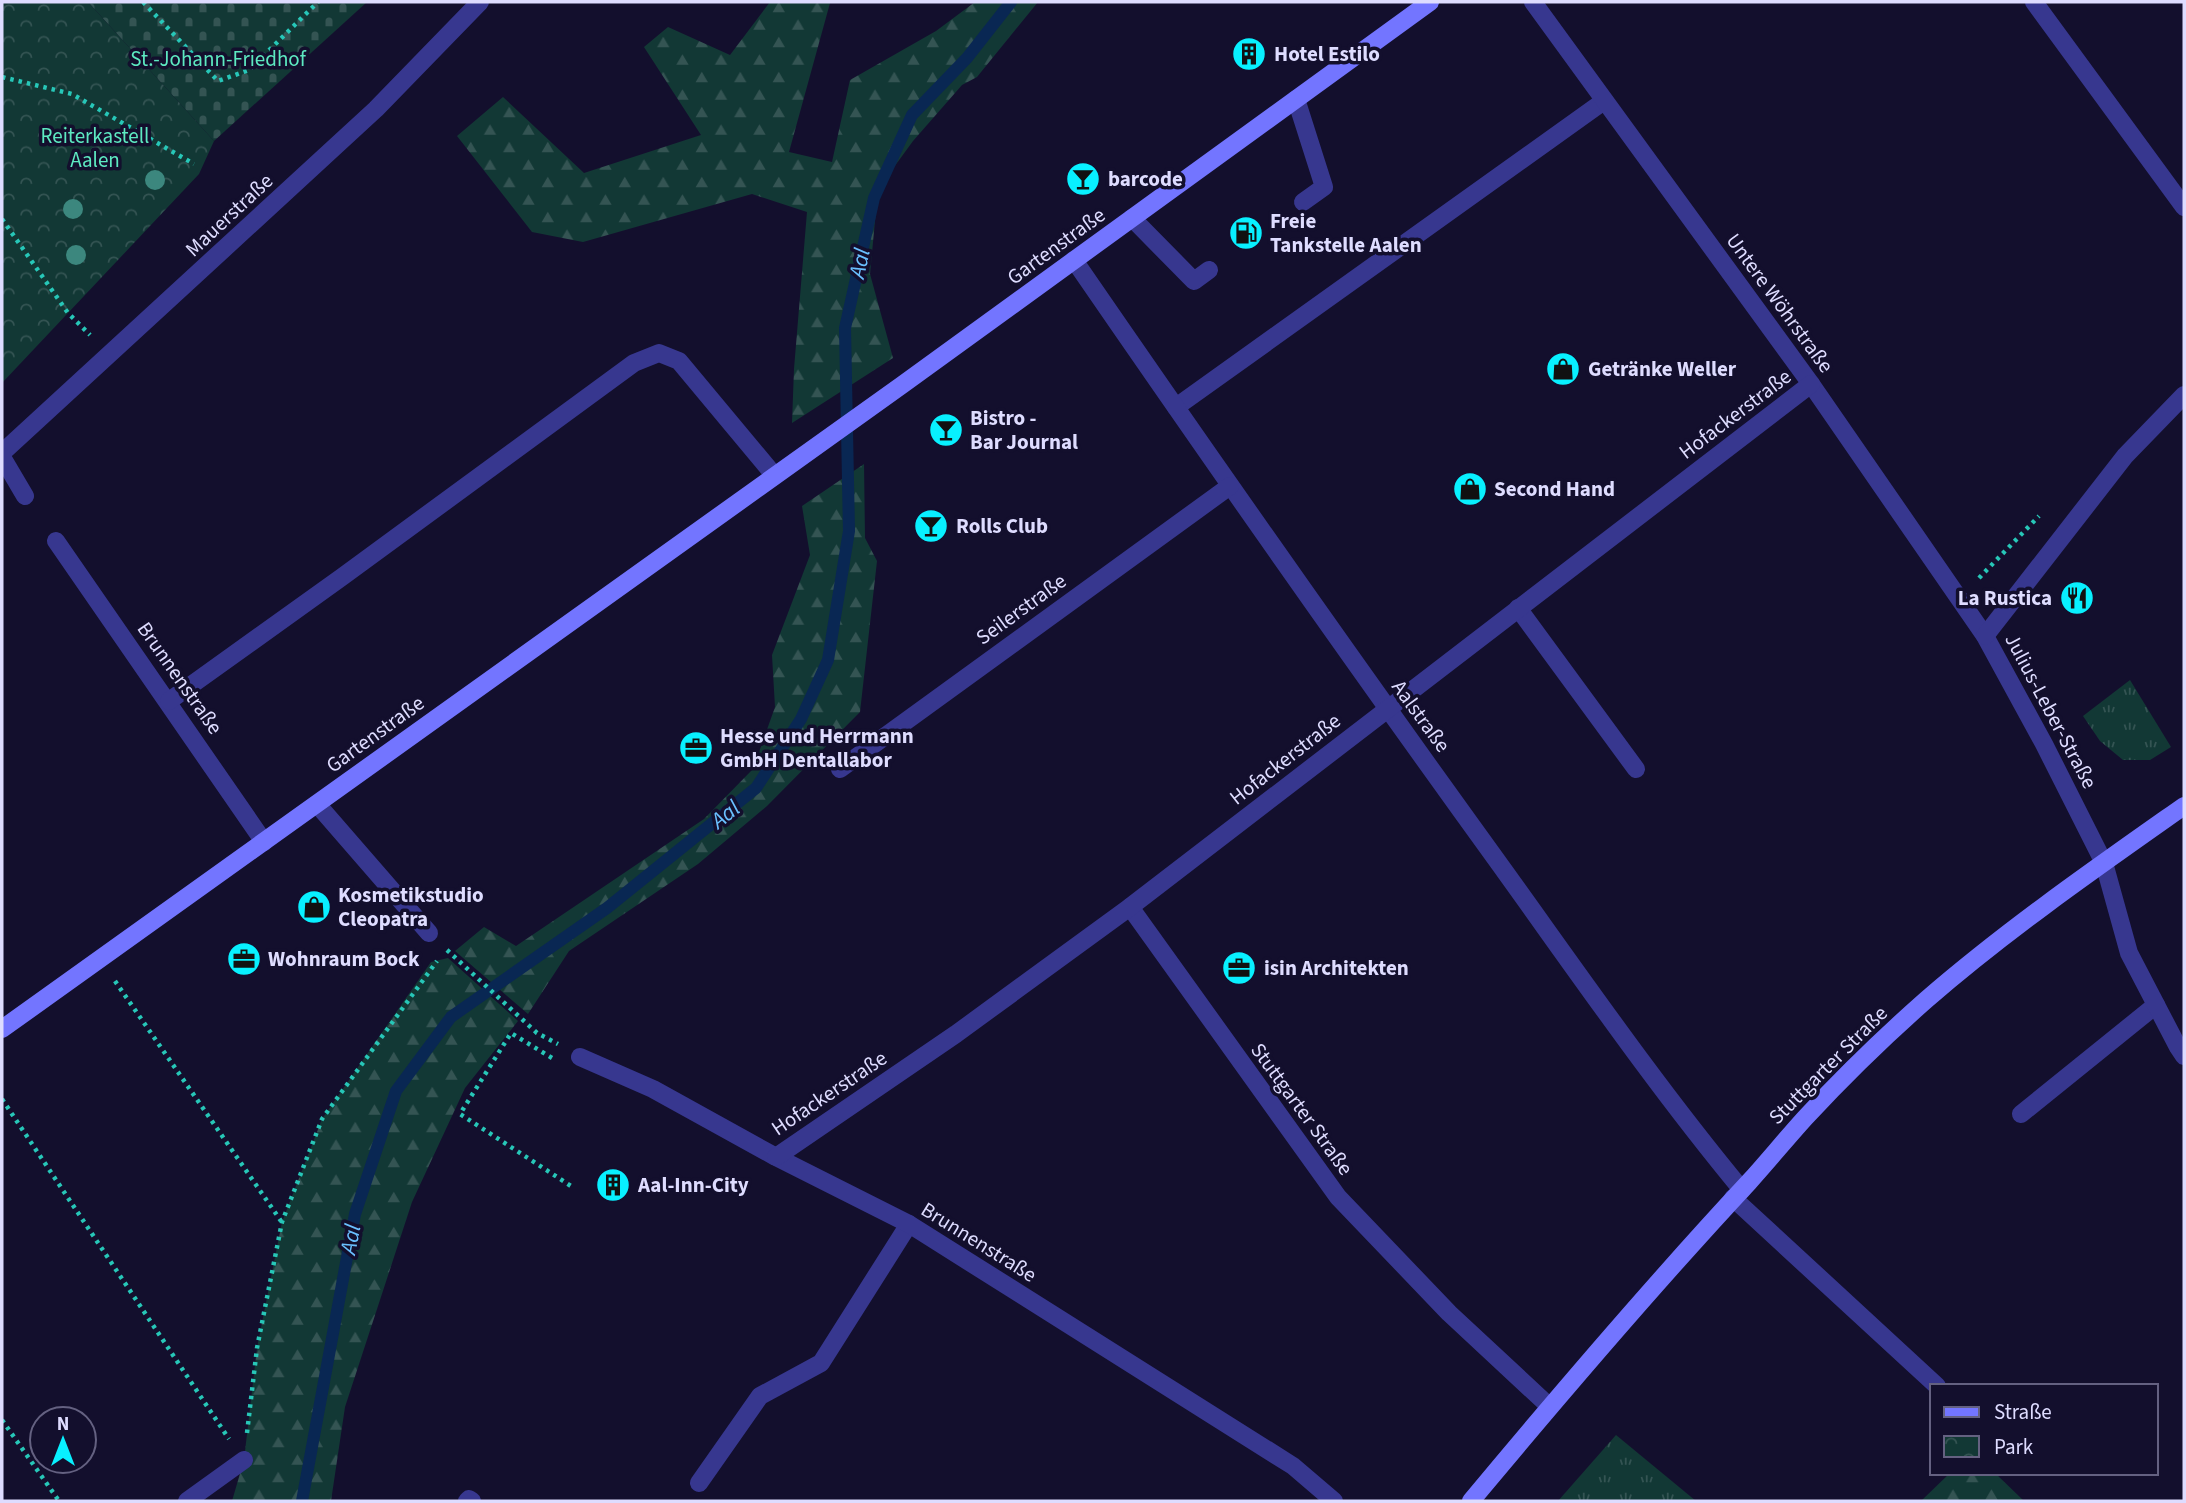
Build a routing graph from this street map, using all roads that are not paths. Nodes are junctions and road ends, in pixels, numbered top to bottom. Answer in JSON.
{"nodes":[{"id":1,"x":480,"y":2,"type":"edge"},
{"id":2,"x":1430,"y":2,"type":"edge"},
{"id":3,"x":1533,"y":2,"type":"edge"},
{"id":4,"x":2034,"y":2,"type":"edge"},
{"id":5,"x":1296,"y":99,"type":"junction"},
{"id":6,"x":1604,"y":100,"type":"junction"},
{"id":7,"x":1303,"y":202,"type":"dead end"},
{"id":8,"x":2184,"y":207,"type":"edge"},
{"id":9,"x":1132,"y":218,"type":"junction"},
{"id":10,"x":1074,"y":260,"type":"junction"},
{"id":11,"x":1209,"y":270,"type":"dead end"},
{"id":12,"x":1811,"y":384,"type":"junction"},
{"id":13,"x":2184,"y":396,"type":"edge"},
{"id":14,"x":1175,"y":407,"type":"junction"},
{"id":15,"x":2,"y":455,"type":"edge"},
{"id":16,"x":774,"y":475,"type":"junction"},
{"id":17,"x":1230,"y":486,"type":"junction"},
{"id":18,"x":25,"y":496,"type":"dead end"},
{"id":19,"x":56,"y":541,"type":"dead end"},
{"id":20,"x":1518,"y":608,"type":"junction"},
{"id":21,"x":1985,"y":636,"type":"junction"},
{"id":22,"x":169,"y":702,"type":"junction"},
{"id":23,"x":1387,"y":709,"type":"junction"},
{"id":24,"x":840,"y":769,"type":"dead end"},
{"id":25,"x":1636,"y":769,"type":"dead end"},
{"id":26,"x":317,"y":804,"type":"junction"},
{"id":27,"x":2184,"y":806,"type":"edge"},
{"id":28,"x":264,"y":842,"type":"junction"},
{"id":29,"x":2104,"y":863,"type":"junction"},
{"id":30,"x":1130,"y":907,"type":"junction"},
{"id":31,"x":429,"y":933,"type":"dead end"},
{"id":32,"x":2155,"y":1004,"type":"junction"},
{"id":33,"x":2,"y":1029,"type":"edge"},
{"id":34,"x":2184,"y":1056,"type":"edge"},
{"id":35,"x":580,"y":1057,"type":"road end"},
{"id":36,"x":2021,"y":1115,"type":"dead end"},
{"id":37,"x":776,"y":1157,"type":"junction"},
{"id":38,"x":1737,"y":1194,"type":"junction"},
{"id":39,"x":909,"y":1224,"type":"junction"},
{"id":40,"x":1935,"y":1384,"type":"edge"},
{"id":41,"x":1549,"y":1406,"type":"junction"},
{"id":42,"x":244,"y":1460,"type":"road end"},
{"id":43,"x":699,"y":1483,"type":"dead end"},
{"id":44,"x":187,"y":1501,"type":"edge"},
{"id":45,"x":467,"y":1501,"type":"edge"},
{"id":46,"x":472,"y":1501,"type":"edge"},
{"id":47,"x":1334,"y":1501,"type":"edge"},
{"id":48,"x":1471,"y":1501,"type":"edge"}],
"edges":[{"from":1,"to":15,"type":"street","name":"Mauerstraße"},
{"from":2,"to":5,"type":"street","name":"Gartenstraße"},
{"from":3,"to":6,"type":"street","name":"Untere Wöhrstraße"},
{"from":4,"to":8,"type":"street"},
{"from":5,"to":7,"type":"street"},
{"from":5,"to":9,"type":"street","name":"Gartenstraße"},
{"from":6,"to":12,"type":"street","name":"Untere Wöhrstraße"},
{"from":6,"to":14,"type":"street"},
{"from":9,"to":10,"type":"street","name":"Gartenstraße"},
{"from":9,"to":11,"type":"street"},
{"from":10,"to":14,"type":"street","name":"Aalstraße"},
{"from":10,"to":16,"type":"street","name":"Gartenstraße"},
{"from":12,"to":20,"type":"street","name":"Hofackerstraße"},
{"from":12,"to":21,"type":"street","name":"Untere Wöhrstraße"},
{"from":13,"to":21,"type":"street","name":"Julius-Leber-Straße"},
{"from":14,"to":17,"type":"street","name":"Aalstraße"},
{"from":15,"to":18,"type":"street","name":"Mauerstraße"},
{"from":16,"to":22,"type":"street"},
{"from":16,"to":26,"type":"street","name":"Gartenstraße"},
{"from":17,"to":23,"type":"street","name":"Aalstraße"},
{"from":17,"to":24,"type":"street","name":"Seilerstraße"},
{"from":19,"to":22,"type":"street","name":"Brunnenstraße"},
{"from":20,"to":23,"type":"street","name":"Hofackerstraße"},
{"from":20,"to":25,"type":"street"},
{"from":21,"to":29,"type":"street","name":"Julius-Leber-Straße"},
{"from":22,"to":28,"type":"street","name":"Brunnenstraße"},
{"from":23,"to":30,"type":"street","name":"Hofackerstraße"},
{"from":23,"to":38,"type":"street","name":"Aalstraße"},
{"from":26,"to":28,"type":"street","name":"Gartenstraße"},
{"from":26,"to":31,"type":"street"},
{"from":27,"to":29,"type":"street","name":"Stuttgarter Straße"},
{"from":28,"to":33,"type":"street","name":"Gartenstraße"},
{"from":29,"to":32,"type":"street","name":"Julius-Leber-Straße"},
{"from":29,"to":38,"type":"street","name":"Stuttgarter Straße"},
{"from":30,"to":37,"type":"street","name":"Hofackerstraße"},
{"from":30,"to":41,"type":"street","name":"Stuttgarter Straße"},
{"from":32,"to":34,"type":"street","name":"Julius-Leber-Straße"},
{"from":32,"to":36,"type":"street"},
{"from":35,"to":37,"type":"street","name":"Brunnenstraße"},
{"from":37,"to":39,"type":"street","name":"Brunnenstraße"},
{"from":38,"to":40,"type":"street","name":"Aalstraße"},
{"from":38,"to":41,"type":"street","name":"Stuttgarter Straße"},
{"from":39,"to":43,"type":"street"},
{"from":39,"to":47,"type":"street","name":"Brunnenstraße"},
{"from":41,"to":48,"type":"street","name":"Stuttgarter Straße"},
{"from":42,"to":44,"type":"street"},
{"from":45,"to":46,"type":"street"}]}
